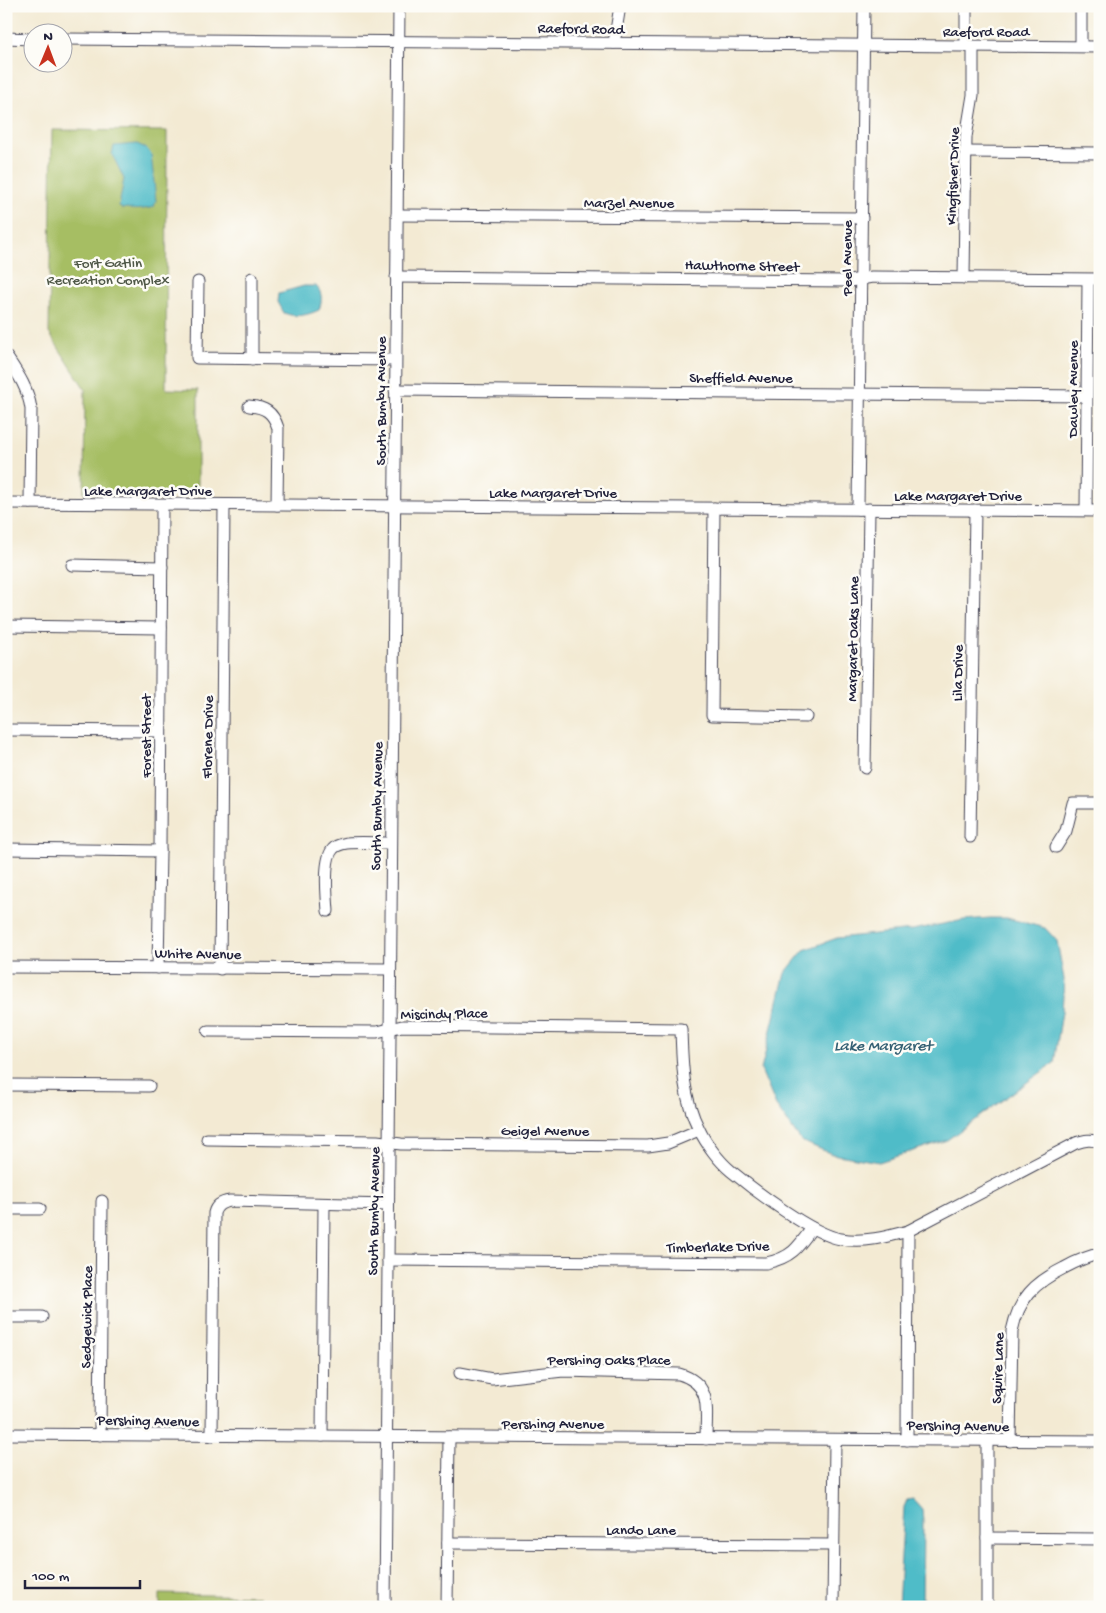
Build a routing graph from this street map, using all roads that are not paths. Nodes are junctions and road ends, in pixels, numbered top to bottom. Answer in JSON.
{"nodes":[{"id":1,"x":399,"y":6,"type":"edge"},
{"id":2,"x":620,"y":6,"type":"edge"},
{"id":3,"x":864,"y":6,"type":"edge"},
{"id":4,"x":966,"y":6,"type":"edge"},
{"id":5,"x":1081,"y":6,"type":"edge"},
{"id":6,"x":6,"y":38,"type":"edge"},
{"id":7,"x":22,"y":39,"type":"edge"},
{"id":8,"x":72,"y":39,"type":"edge"},
{"id":9,"x":399,"y":41,"type":"junction"},
{"id":10,"x":614,"y":43,"type":"junction"},
{"id":11,"x":864,"y":45,"type":"junction"},
{"id":12,"x":969,"y":46,"type":"junction"},
{"id":13,"x":1081,"y":46,"type":"junction"},
{"id":14,"x":1100,"y":47,"type":"edge"},
{"id":15,"x":966,"y":152,"type":"junction"},
{"id":16,"x":1100,"y":153,"type":"edge"},
{"id":17,"x":397,"y":215,"type":"junction"},
{"id":18,"x":862,"y":218,"type":"junction"},
{"id":19,"x":396,"y":277,"type":"junction"},
{"id":20,"x":252,"y":278,"type":"dead end"},
{"id":21,"x":964,"y":278,"type":"junction"},
{"id":22,"x":862,"y":279,"type":"junction"},
{"id":23,"x":1094,"y":280,"type":"edge"},
{"id":24,"x":198,"y":282,"type":"dead end"},
{"id":25,"x":6,"y":356,"type":"edge"},
{"id":26,"x":252,"y":359,"type":"junction"},
{"id":27,"x":396,"y":360,"type":"junction"},
{"id":28,"x":395,"y":390,"type":"junction"},
{"id":29,"x":860,"y":393,"type":"junction"},
{"id":30,"x":1086,"y":396,"type":"junction"},
{"id":31,"x":249,"y":406,"type":"dead end"},
{"id":32,"x":6,"y":503,"type":"edge"},
{"id":33,"x":30,"y":503,"type":"junction"},
{"id":34,"x":162,"y":505,"type":"junction"},
{"id":35,"x":224,"y":505,"type":"junction"},
{"id":36,"x":277,"y":505,"type":"junction"},
{"id":37,"x":395,"y":506,"type":"junction"},
{"id":38,"x":714,"y":508,"type":"junction"},
{"id":39,"x":864,"y":509,"type":"junction"},
{"id":40,"x":975,"y":510,"type":"junction"},
{"id":41,"x":1086,"y":510,"type":"junction"},
{"id":42,"x":1100,"y":511,"type":"edge"},
{"id":43,"x":72,"y":565,"type":"dead end"},
{"id":44,"x":162,"y":567,"type":"junction"},
{"id":45,"x":6,"y":626,"type":"edge"},
{"id":46,"x":161,"y":628,"type":"junction"},
{"id":47,"x":806,"y":717,"type":"dead end"},
{"id":48,"x":6,"y":730,"type":"edge"},
{"id":49,"x":160,"y":731,"type":"junction"},
{"id":50,"x":865,"y":768,"type":"dead end"},
{"id":51,"x":1094,"y":803,"type":"edge"},
{"id":52,"x":970,"y":837,"type":"dead end"},
{"id":53,"x":391,"y":843,"type":"junction"},
{"id":54,"x":1056,"y":847,"type":"dead end"},
{"id":55,"x":6,"y":849,"type":"edge"},
{"id":56,"x":160,"y":851,"type":"junction"},
{"id":57,"x":328,"y":911,"type":"dead end"},
{"id":58,"x":6,"y":966,"type":"edge"},
{"id":59,"x":158,"y":968,"type":"junction"},
{"id":60,"x":220,"y":968,"type":"junction"},
{"id":61,"x":390,"y":970,"type":"junction"},
{"id":62,"x":390,"y":1029,"type":"junction"},
{"id":63,"x":208,"y":1031,"type":"dead end"},
{"id":64,"x":6,"y":1085,"type":"edge"},
{"id":65,"x":149,"y":1086,"type":"dead end"},
{"id":66,"x":699,"y":1130,"type":"junction"},
{"id":67,"x":207,"y":1139,"type":"dead end"},
{"id":68,"x":1100,"y":1142,"type":"edge"},
{"id":69,"x":389,"y":1143,"type":"junction"},
{"id":70,"x":102,"y":1200,"type":"dead end"},
{"id":71,"x":324,"y":1204,"type":"junction"},
{"id":72,"x":388,"y":1205,"type":"junction"},
{"id":73,"x":6,"y":1209,"type":"edge"},
{"id":74,"x":40,"y":1209,"type":"dead end"},
{"id":75,"x":812,"y":1228,"type":"junction"},
{"id":76,"x":908,"y":1231,"type":"junction"},
{"id":77,"x":1100,"y":1254,"type":"edge"},
{"id":78,"x":388,"y":1260,"type":"junction"},
{"id":79,"x":6,"y":1317,"type":"edge"},
{"id":80,"x":42,"y":1317,"type":"dead end"},
{"id":81,"x":460,"y":1374,"type":"dead end"},
{"id":82,"x":6,"y":1434,"type":"edge"},
{"id":83,"x":100,"y":1434,"type":"junction"},
{"id":84,"x":212,"y":1436,"type":"junction"},
{"id":85,"x":322,"y":1436,"type":"junction"},
{"id":86,"x":386,"y":1437,"type":"junction"},
{"id":87,"x":449,"y":1437,"type":"junction"},
{"id":88,"x":706,"y":1439,"type":"junction"},
{"id":89,"x":836,"y":1440,"type":"junction"},
{"id":90,"x":907,"y":1440,"type":"junction"},
{"id":91,"x":988,"y":1441,"type":"junction"},
{"id":92,"x":1010,"y":1441,"type":"junction"},
{"id":93,"x":1100,"y":1441,"type":"edge"},
{"id":94,"x":987,"y":1538,"type":"junction"},
{"id":95,"x":1100,"y":1539,"type":"edge"},
{"id":96,"x":448,"y":1542,"type":"junction"},
{"id":97,"x":833,"y":1545,"type":"junction"},
{"id":98,"x":384,"y":1607,"type":"edge"},
{"id":99,"x":448,"y":1607,"type":"edge"},
{"id":100,"x":833,"y":1607,"type":"edge"},
{"id":101,"x":986,"y":1607,"type":"edge"}],
"edges":[{"from":1,"to":9,"type":"street","name":"South Bumby Avenue"},
{"from":2,"to":10,"type":"street"},
{"from":3,"to":11,"type":"street","name":"Peel Avenue"},
{"from":4,"to":12,"type":"street","name":"Kingfisher Drive"},
{"from":5,"to":13,"type":"street"},
{"from":6,"to":7,"type":"street"},
{"from":8,"to":9,"type":"street","name":"Raeford Road"},
{"from":9,"to":10,"type":"street","name":"Raeford Road"},
{"from":9,"to":17,"type":"street","name":"South Bumby Avenue"},
{"from":10,"to":11,"type":"street","name":"Raeford Road"},
{"from":11,"to":12,"type":"street","name":"Raeford Road"},
{"from":11,"to":18,"type":"street","name":"Peel Avenue"},
{"from":12,"to":13,"type":"street","name":"Raeford Road"},
{"from":12,"to":15,"type":"street","name":"Kingfisher Drive"},
{"from":13,"to":14,"type":"street","name":"Raeford Road"},
{"from":15,"to":16,"type":"street"},
{"from":15,"to":21,"type":"street","name":"Kingfisher Drive"},
{"from":17,"to":18,"type":"street","name":"Marzel Avenue"},
{"from":17,"to":19,"type":"street","name":"South Bumby Avenue"},
{"from":18,"to":22,"type":"street","name":"Peel Avenue"},
{"from":19,"to":22,"type":"street","name":"Hawthorne Street"},
{"from":19,"to":27,"type":"street","name":"South Bumby Avenue"},
{"from":20,"to":26,"type":"street"},
{"from":21,"to":22,"type":"street","name":"Hawthorne Street"},
{"from":21,"to":23,"type":"street","name":"Hawthorne Street"},
{"from":22,"to":29,"type":"street","name":"Peel Avenue"},
{"from":23,"to":30,"type":"street","name":"Dawley Avenue"},
{"from":24,"to":26,"type":"street"},
{"from":25,"to":33,"type":"street"},
{"from":26,"to":27,"type":"street"},
{"from":27,"to":28,"type":"street","name":"South Bumby Avenue"},
{"from":28,"to":29,"type":"street","name":"Sheffield Avenue"},
{"from":28,"to":37,"type":"street","name":"South Bumby Avenue"},
{"from":29,"to":30,"type":"street","name":"Sheffield Avenue"},
{"from":29,"to":39,"type":"street","name":"Peel Avenue"},
{"from":30,"to":41,"type":"street","name":"Dawley Avenue"},
{"from":31,"to":36,"type":"street"},
{"from":32,"to":33,"type":"street","name":"Lake Margaret Drive"},
{"from":33,"to":34,"type":"street","name":"Lake Margaret Drive"},
{"from":34,"to":35,"type":"street","name":"Lake Margaret Drive"},
{"from":34,"to":44,"type":"street","name":"Forest Street"},
{"from":35,"to":36,"type":"street","name":"Lake Margaret Drive"},
{"from":35,"to":60,"type":"street","name":"Florene Drive"},
{"from":36,"to":37,"type":"street","name":"Lake Margaret Drive"},
{"from":37,"to":38,"type":"street","name":"Lake Margaret Drive"},
{"from":37,"to":53,"type":"street","name":"South Bumby Avenue"},
{"from":38,"to":39,"type":"street","name":"Lake Margaret Drive"},
{"from":38,"to":47,"type":"street"},
{"from":39,"to":40,"type":"street","name":"Lake Margaret Drive"},
{"from":39,"to":50,"type":"street","name":"Margaret Oaks Lane"},
{"from":40,"to":41,"type":"street","name":"Lake Margaret Drive"},
{"from":40,"to":52,"type":"street","name":"Lila Drive"},
{"from":41,"to":42,"type":"street","name":"Lake Margaret Drive"},
{"from":43,"to":44,"type":"street"},
{"from":44,"to":46,"type":"street","name":"Forest Street"},
{"from":45,"to":46,"type":"street"},
{"from":46,"to":49,"type":"street","name":"Forest Street"},
{"from":48,"to":49,"type":"street"},
{"from":49,"to":56,"type":"street","name":"Forest Street"},
{"from":51,"to":54,"type":"street"},
{"from":53,"to":57,"type":"street"},
{"from":53,"to":61,"type":"street","name":"South Bumby Avenue"},
{"from":55,"to":56,"type":"street"},
{"from":56,"to":59,"type":"street","name":"Forest Street"},
{"from":58,"to":59,"type":"street","name":"White Avenue"},
{"from":59,"to":60,"type":"street","name":"White Avenue"},
{"from":60,"to":61,"type":"street","name":"White Avenue"},
{"from":61,"to":62,"type":"street","name":"South Bumby Avenue"},
{"from":62,"to":63,"type":"street","name":"Miscindy Place"},
{"from":62,"to":66,"type":"street","name":"Miscindy Place"},
{"from":62,"to":69,"type":"street","name":"South Bumby Avenue"},
{"from":64,"to":65,"type":"street"},
{"from":66,"to":69,"type":"street","name":"Geigel Avenue"},
{"from":66,"to":75,"type":"street"},
{"from":67,"to":69,"type":"street","name":"Geigel Avenue"},
{"from":68,"to":76,"type":"street"},
{"from":69,"to":72,"type":"street","name":"South Bumby Avenue"},
{"from":70,"to":83,"type":"street","name":"Sedgewick Place"},
{"from":71,"to":72,"type":"street"},
{"from":71,"to":84,"type":"street"},
{"from":71,"to":85,"type":"street"},
{"from":72,"to":78,"type":"street","name":"South Bumby Avenue"},
{"from":73,"to":74,"type":"street"},
{"from":75,"to":76,"type":"street"},
{"from":75,"to":78,"type":"street","name":"Timberlake Drive"},
{"from":76,"to":90,"type":"street"},
{"from":77,"to":92,"type":"street","name":"Squire Lane"},
{"from":78,"to":86,"type":"street","name":"South Bumby Avenue"},
{"from":79,"to":80,"type":"street"},
{"from":81,"to":88,"type":"street","name":"Pershing Oaks Place"},
{"from":82,"to":83,"type":"street","name":"Pershing Avenue"},
{"from":83,"to":84,"type":"street","name":"Pershing Avenue"},
{"from":84,"to":85,"type":"street","name":"Pershing Avenue"},
{"from":85,"to":86,"type":"street","name":"Pershing Avenue"},
{"from":86,"to":87,"type":"street","name":"Pershing Avenue"},
{"from":86,"to":98,"type":"street","name":"South Bumby Avenue"},
{"from":87,"to":88,"type":"street","name":"Pershing Avenue"},
{"from":87,"to":96,"type":"street"},
{"from":88,"to":89,"type":"street","name":"Pershing Avenue"},
{"from":89,"to":90,"type":"street","name":"Pershing Avenue"},
{"from":89,"to":97,"type":"street"},
{"from":90,"to":91,"type":"street","name":"Pershing Avenue"},
{"from":91,"to":92,"type":"street","name":"Pershing Avenue"},
{"from":91,"to":94,"type":"street"},
{"from":92,"to":93,"type":"street","name":"Pershing Avenue"},
{"from":94,"to":95,"type":"street"},
{"from":94,"to":101,"type":"street"},
{"from":96,"to":97,"type":"street","name":"Lando Lane"},
{"from":96,"to":99,"type":"street"},
{"from":97,"to":100,"type":"street"}]}
